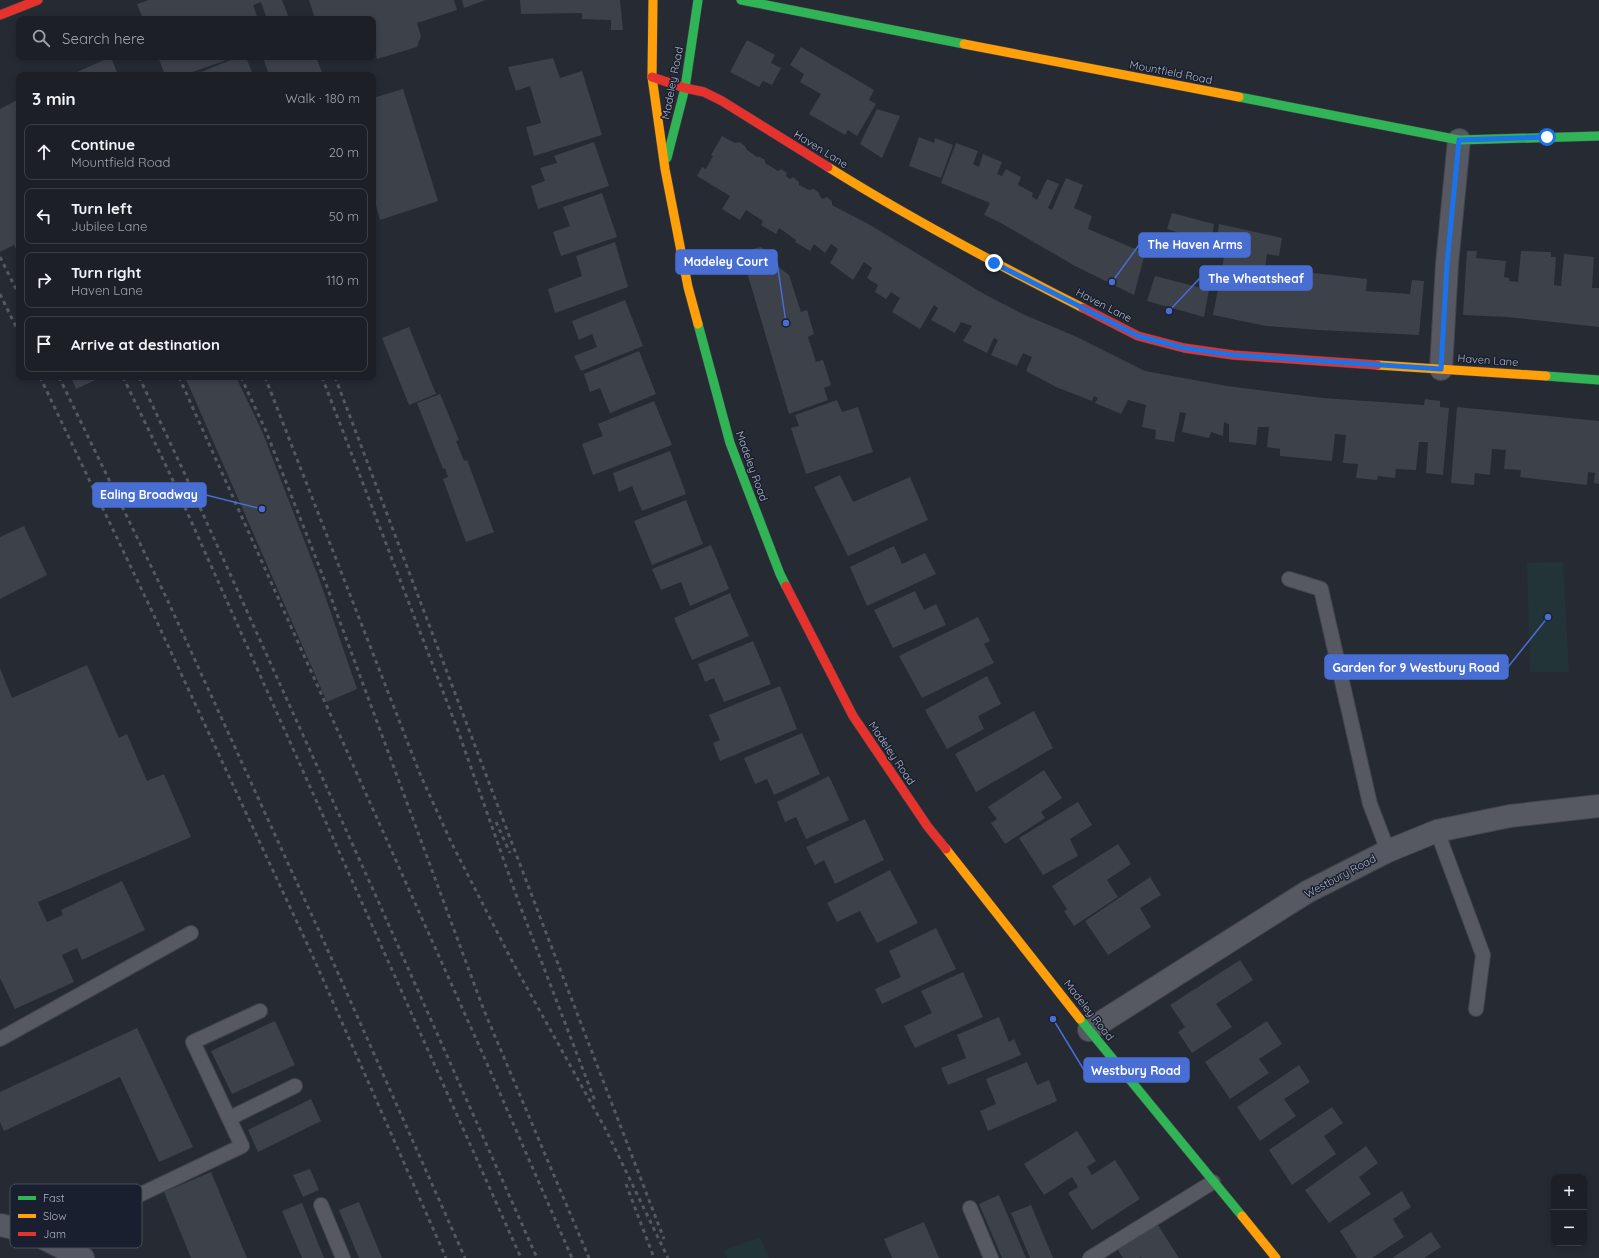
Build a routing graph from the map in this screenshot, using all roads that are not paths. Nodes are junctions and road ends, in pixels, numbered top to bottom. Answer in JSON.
{"nodes":[{"id":1,"x":653,"y":0,"type":"edge"},
{"id":2,"x":698,"y":0,"type":"edge"},
{"id":3,"x":741,"y":0,"type":"edge"},
{"id":4,"x":35,"y":1,"type":"edge"},
{"id":5,"x":0,"y":15,"type":"edge"},
{"id":6,"x":652,"y":77,"type":"junction"},
{"id":7,"x":685,"y":88,"type":"junction"},
{"id":8,"x":1599,"y":136,"type":"edge"},
{"id":9,"x":1459,"y":140,"type":"junction"},
{"id":10,"x":664,"y":169,"type":"junction"},
{"id":11,"x":1441,"y":369,"type":"junction"},
{"id":12,"x":1599,"y":380,"type":"edge"},
{"id":13,"x":1289,"y":579,"type":"dead end"},
{"id":14,"x":1599,"y":806,"type":"edge"},
{"id":15,"x":1437,"y":831,"type":"junction"},
{"id":16,"x":1388,"y":851,"type":"junction"},
{"id":17,"x":191,"y":933,"type":"dead end"},
{"id":18,"x":1476,"y":1009,"type":"dead end"},
{"id":19,"x":260,"y":1011,"type":"dead end"},
{"id":20,"x":1089,"y":1030,"type":"junction"},
{"id":21,"x":0,"y":1039,"type":"edge"},
{"id":22,"x":295,"y":1086,"type":"dead end"},
{"id":23,"x":230,"y":1118,"type":"junction"},
{"id":24,"x":1213,"y":1182,"type":"junction"},
{"id":25,"x":142,"y":1194,"type":"edge"},
{"id":26,"x":321,"y":1205,"type":"dead end"},
{"id":27,"x":970,"y":1208,"type":"dead end"},
{"id":28,"x":0,"y":1225,"type":"edge"},
{"id":29,"x":10,"y":1227,"type":"edge"},
{"id":30,"x":64,"y":1248,"type":"edge"},
{"id":31,"x":83,"y":1258,"type":"edge"},
{"id":32,"x":343,"y":1258,"type":"edge"},
{"id":33,"x":991,"y":1258,"type":"edge"},
{"id":34,"x":1090,"y":1258,"type":"edge"},
{"id":35,"x":1276,"y":1258,"type":"edge"}],
"edges":[{"from":1,"to":6,"type":"street","name":"Madeley Road"},
{"from":2,"to":7,"type":"street","name":"Madeley Road"},
{"from":3,"to":9,"type":"street","name":"Mountfield Road"},
{"from":4,"to":5,"type":"street"},
{"from":6,"to":7,"type":"street","name":"Haven Lane"},
{"from":6,"to":10,"type":"street","name":"Madeley Road"},
{"from":7,"to":10,"type":"street","name":"Madeley Road"},
{"from":7,"to":11,"type":"street","name":"Haven Lane"},
{"from":8,"to":9,"type":"street","name":"Mountfield Road"},
{"from":9,"to":11,"type":"street"},
{"from":10,"to":20,"type":"street","name":"Madeley Road"},
{"from":11,"to":12,"type":"street","name":"Haven Lane"},
{"from":13,"to":16,"type":"lane"},
{"from":14,"to":15,"type":"street","name":"Westbury Road"},
{"from":15,"to":16,"type":"street","name":"Westbury Road"},
{"from":15,"to":18,"type":"lane"},
{"from":16,"to":20,"type":"street","name":"Westbury Road"},
{"from":17,"to":21,"type":"lane"},
{"from":19,"to":23,"type":"lane"},
{"from":20,"to":24,"type":"street","name":"Madeley Road"},
{"from":22,"to":23,"type":"lane"},
{"from":23,"to":25,"type":"lane"},
{"from":24,"to":34,"type":"lane"},
{"from":24,"to":35,"type":"street","name":"Madeley Road"},
{"from":26,"to":32,"type":"lane"},
{"from":27,"to":33,"type":"lane"},
{"from":28,"to":29,"type":"street"},
{"from":30,"to":31,"type":"street"}]}
